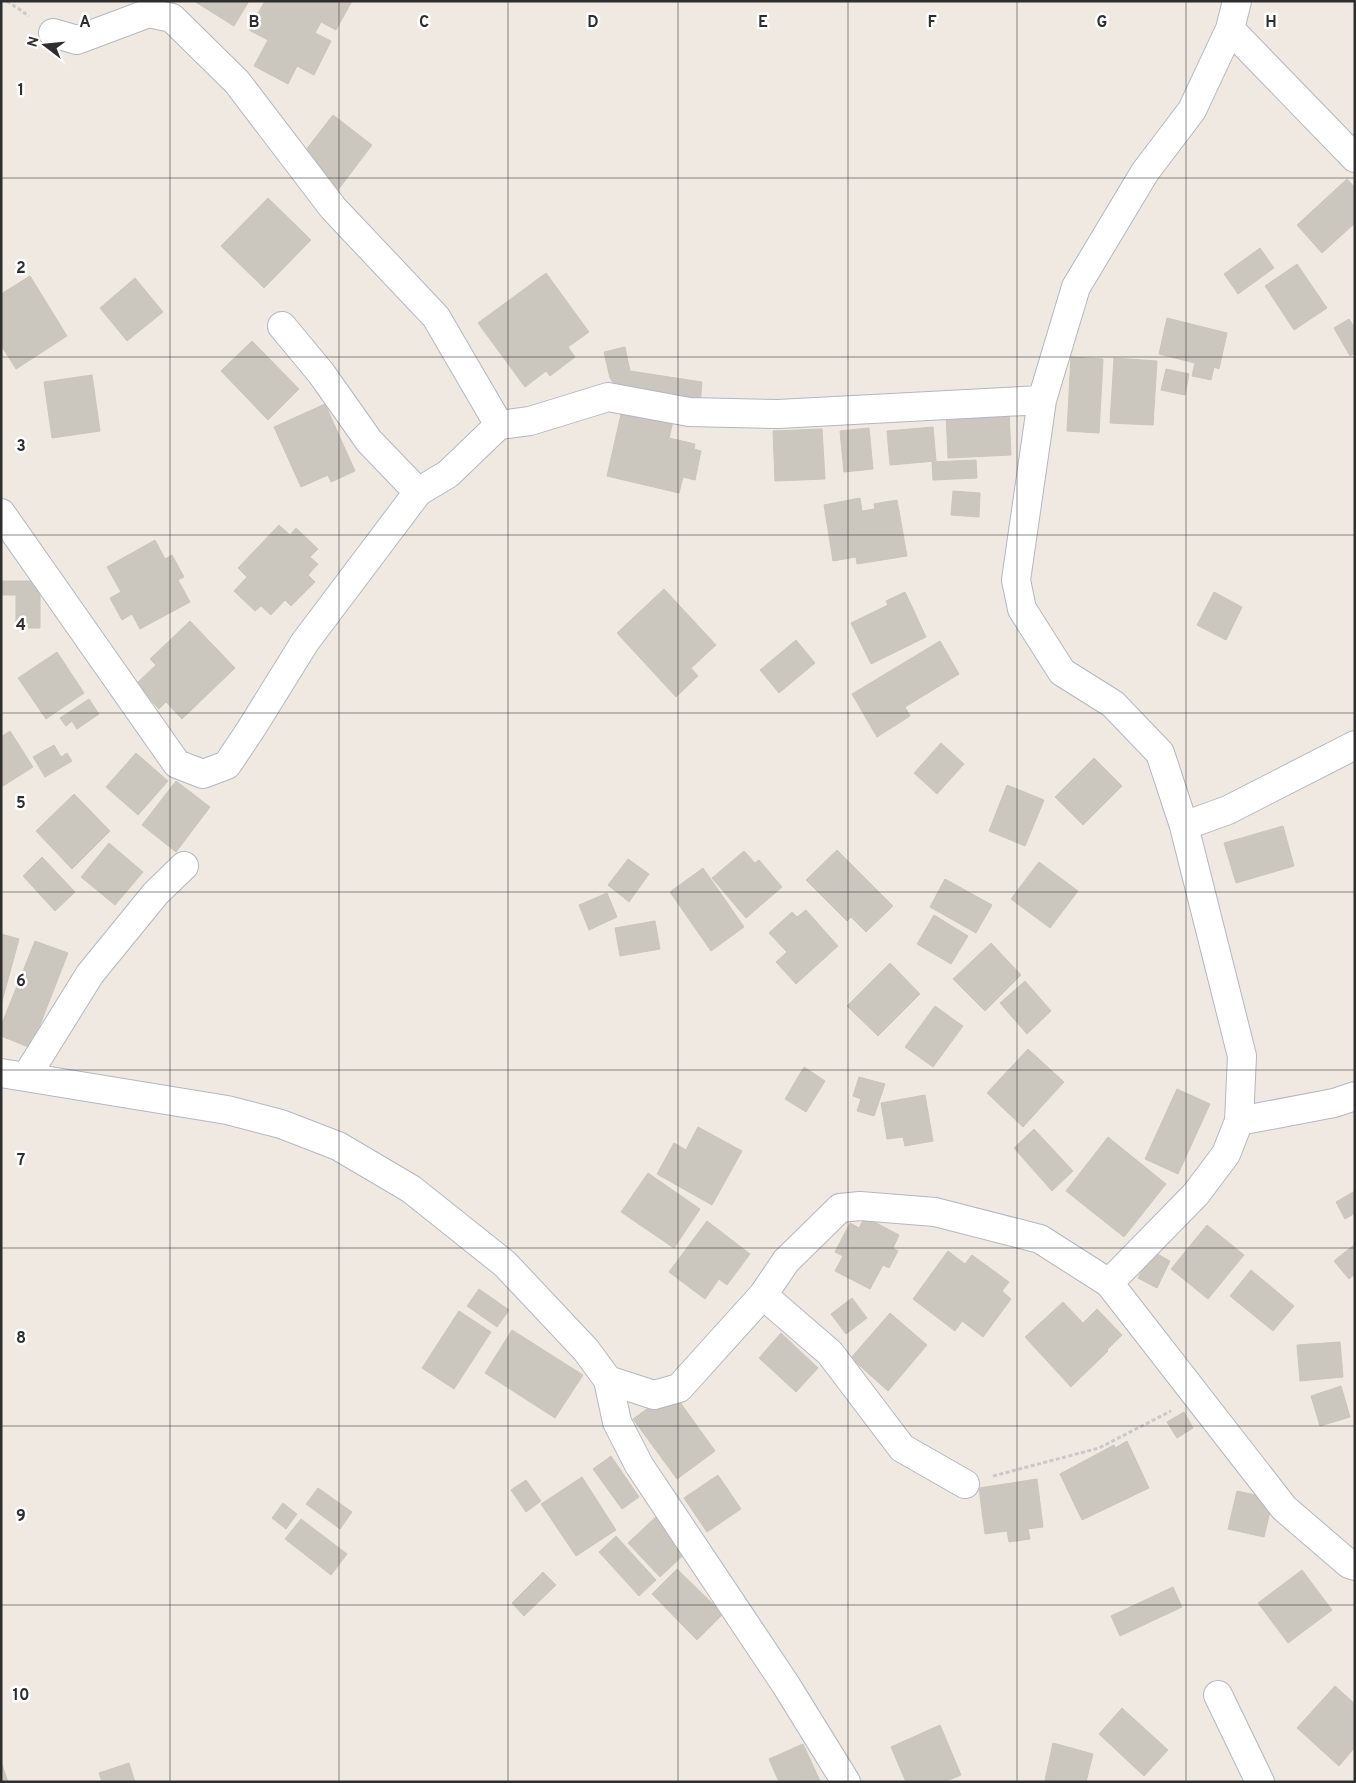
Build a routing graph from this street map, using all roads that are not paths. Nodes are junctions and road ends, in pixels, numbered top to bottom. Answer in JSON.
{"nodes":[{"id":1,"x":1237,"y":1,"type":"edge"},
{"id":2,"x":1230,"y":29,"type":"junction"},
{"id":3,"x":53,"y":33,"type":"dead end"},
{"id":4,"x":1355,"y":158,"type":"edge"},
{"id":5,"x":282,"y":326,"type":"dead end"},
{"id":6,"x":1042,"y":400,"type":"junction"},
{"id":7,"x":499,"y":425,"type":"junction"},
{"id":8,"x":418,"y":492,"type":"junction"},
{"id":9,"x":1,"y":513,"type":"edge"},
{"id":10,"x":1355,"y":745,"type":"edge"},
{"id":11,"x":1184,"y":826,"type":"junction"},
{"id":12,"x":184,"y":866,"type":"dead end"},
{"id":13,"x":13,"y":1075,"type":"edge"},
{"id":14,"x":1355,"y":1096,"type":"edge"},
{"id":15,"x":1239,"y":1121,"type":"junction"},
{"id":16,"x":1108,"y":1283,"type":"junction"},
{"id":17,"x":763,"y":1295,"type":"junction"},
{"id":18,"x":608,"y":1380,"type":"junction"},
{"id":19,"x":966,"y":1484,"type":"road end"},
{"id":20,"x":1355,"y":1566,"type":"edge"},
{"id":21,"x":1218,"y":1695,"type":"dead end"},
{"id":22,"x":846,"y":1782,"type":"edge"},
{"id":23,"x":1260,"y":1782,"type":"edge"}],
"edges":[{"from":1,"to":2,"type":"street"},
{"from":2,"to":4,"type":"street"},
{"from":2,"to":6,"type":"street"},
{"from":3,"to":7,"type":"street"},
{"from":5,"to":8,"type":"street"},
{"from":6,"to":7,"type":"street"},
{"from":6,"to":11,"type":"street"},
{"from":7,"to":8,"type":"street"},
{"from":8,"to":9,"type":"street"},
{"from":10,"to":11,"type":"street"},
{"from":11,"to":15,"type":"street"},
{"from":12,"to":13,"type":"street"},
{"from":13,"to":18,"type":"street"},
{"from":14,"to":15,"type":"street"},
{"from":15,"to":16,"type":"street"},
{"from":16,"to":17,"type":"street"},
{"from":16,"to":20,"type":"street"},
{"from":17,"to":18,"type":"street"},
{"from":17,"to":19,"type":"street"},
{"from":18,"to":22,"type":"street"},
{"from":21,"to":23,"type":"street"}]}
